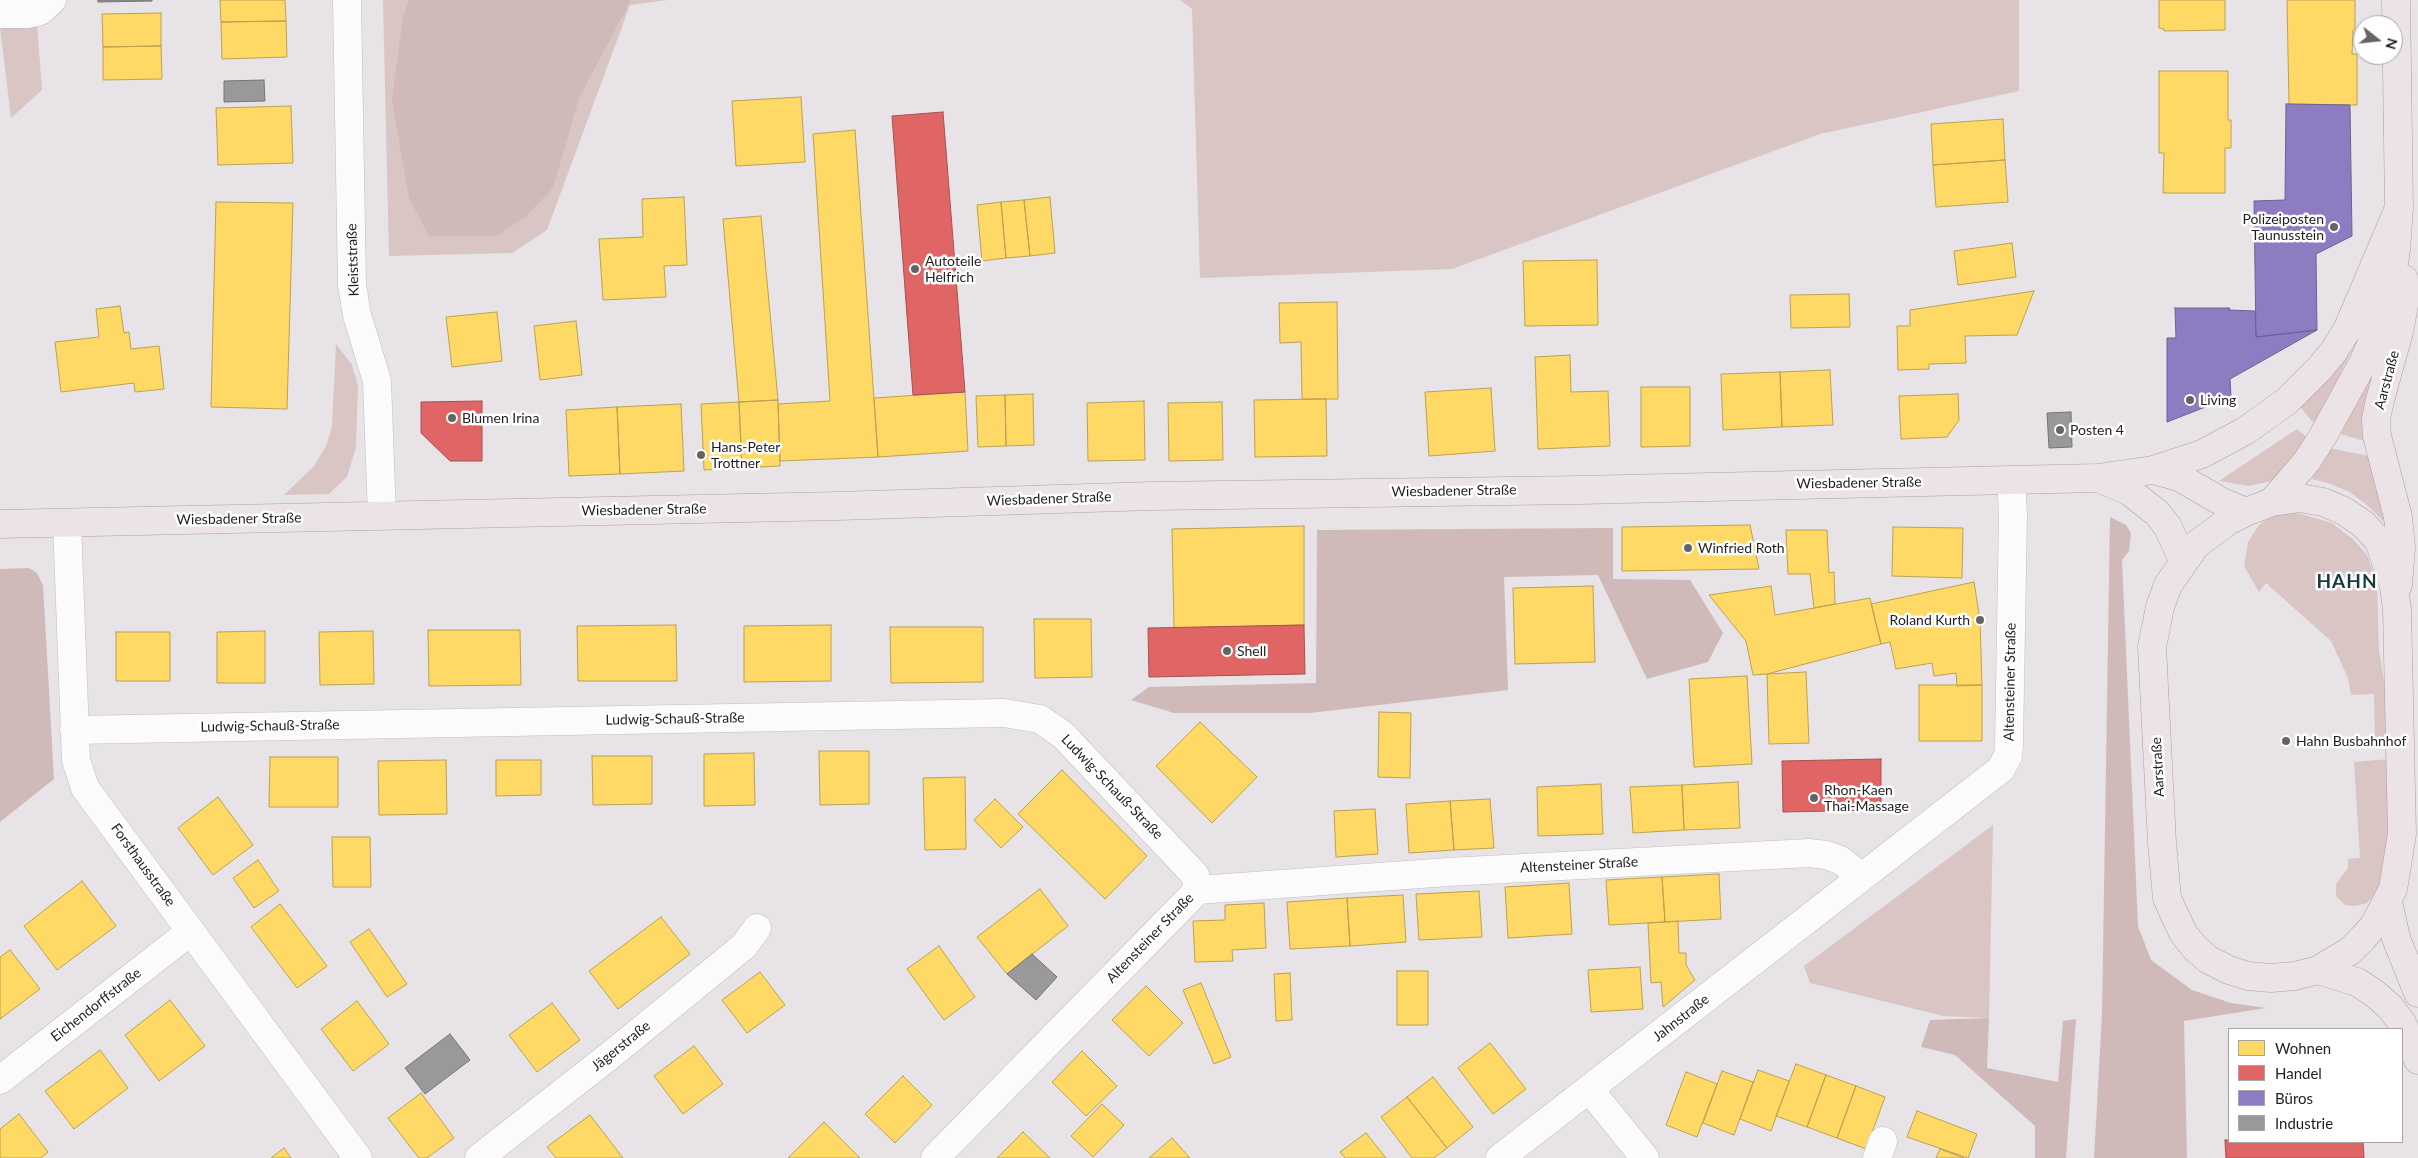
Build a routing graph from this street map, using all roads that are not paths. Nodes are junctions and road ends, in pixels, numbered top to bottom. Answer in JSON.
{"nodes":[{"id":1,"x":52,"y":0,"type":"edge"},
{"id":2,"x":347,"y":0,"type":"edge"},
{"id":3,"x":2396,"y":0,"type":"edge"},
{"id":4,"x":0,"y":14,"type":"edge"},
{"id":5,"x":2399,"y":208,"type":"junction"},
{"id":6,"x":2411,"y":305,"type":"edge"},
{"id":7,"x":2153,"y":470,"type":"junction"},
{"id":8,"x":2098,"y":478,"type":"junction"},
{"id":9,"x":2011,"y":480,"type":"junction"},
{"id":10,"x":2272,"y":502,"type":"junction"},
{"id":11,"x":2246,"y":512,"type":"junction"},
{"id":12,"x":382,"y":516,"type":"junction"},
{"id":13,"x":67,"y":523,"type":"junction"},
{"id":14,"x":0,"y":524,"type":"edge"},
{"id":15,"x":2183,"y":561,"type":"junction"},
{"id":16,"x":2397,"y":609,"type":"junction"},
{"id":17,"x":74,"y":730,"type":"junction"},
{"id":18,"x":1862,"y":877,"type":"junction"},
{"id":19,"x":1198,"y":890,"type":"junction"},
{"id":20,"x":2388,"y":902,"type":"junction"},
{"id":21,"x":757,"y":928,"type":"dead end"},
{"id":22,"x":191,"y":931,"type":"junction"},
{"id":23,"x":2318,"y":970,"type":"junction"},
{"id":24,"x":2418,"y":993,"type":"edge"},
{"id":25,"x":2418,"y":1060,"type":"edge"},
{"id":26,"x":0,"y":1080,"type":"edge"},
{"id":27,"x":1589,"y":1089,"type":"junction"},
{"id":28,"x":358,"y":1158,"type":"edge"},
{"id":29,"x":479,"y":1158,"type":"edge"},
{"id":30,"x":935,"y":1158,"type":"edge"},
{"id":31,"x":1500,"y":1158,"type":"edge"},
{"id":32,"x":1645,"y":1158,"type":"edge"}],
"edges":[{"from":1,"to":4,"type":"street"},
{"from":2,"to":12,"type":"street","name":"Kleiststraße"},
{"from":3,"to":5,"type":"main road","name":"Aarstraße"},
{"from":5,"to":6,"type":"main road","name":"Aarstraße"},
{"from":5,"to":7,"type":"main road","name":"Wiesbadener Straße"},
{"from":5,"to":10,"type":"main road","name":"Aarstraße"},
{"from":6,"to":16,"type":"main road","name":"Aarstraße"},
{"from":7,"to":8,"type":"main road","name":"Wiesbadener Straße"},
{"from":7,"to":11,"type":"main road","name":"Wiesbadener Straße"},
{"from":8,"to":9,"type":"main road","name":"Wiesbadener Straße"},
{"from":8,"to":15,"type":"main road","name":"Wiesbadener Straße"},
{"from":9,"to":12,"type":"main road","name":"Wiesbadener Straße"},
{"from":9,"to":18,"type":"street","name":"Altensteiner Straße"},
{"from":10,"to":11,"type":"main road","name":"Aarstraße"},
{"from":10,"to":16,"type":"main road","name":"Aarstraße"},
{"from":11,"to":15,"type":"main road","name":"Aarstraße"},
{"from":12,"to":13,"type":"main road","name":"Wiesbadener Straße"},
{"from":13,"to":14,"type":"main road","name":"Wiesbadener Straße"},
{"from":13,"to":17,"type":"street","name":"Forsthausstraße"},
{"from":15,"to":23,"type":"main road","name":"Aarstraße"},
{"from":16,"to":20,"type":"main road","name":"Aarstraße"},
{"from":17,"to":19,"type":"street","name":"Ludwig-Schauß-Straße"},
{"from":17,"to":22,"type":"street","name":"Forsthausstraße"},
{"from":18,"to":19,"type":"street","name":"Altensteiner Straße"},
{"from":18,"to":27,"type":"street","name":"Jahnstraße"},
{"from":19,"to":30,"type":"street","name":"Altensteiner Straße"},
{"from":20,"to":23,"type":"main road","name":"Aarstraße"},
{"from":20,"to":24,"type":"main road","name":"Aarstraße"},
{"from":21,"to":29,"type":"street","name":"Jägerstraße"},
{"from":22,"to":26,"type":"street","name":"Eichendorffstraße"},
{"from":22,"to":28,"type":"street","name":"Forsthausstraße"},
{"from":23,"to":25,"type":"main road"},
{"from":27,"to":31,"type":"street","name":"Jahnstraße"},
{"from":27,"to":32,"type":"street"}]}
